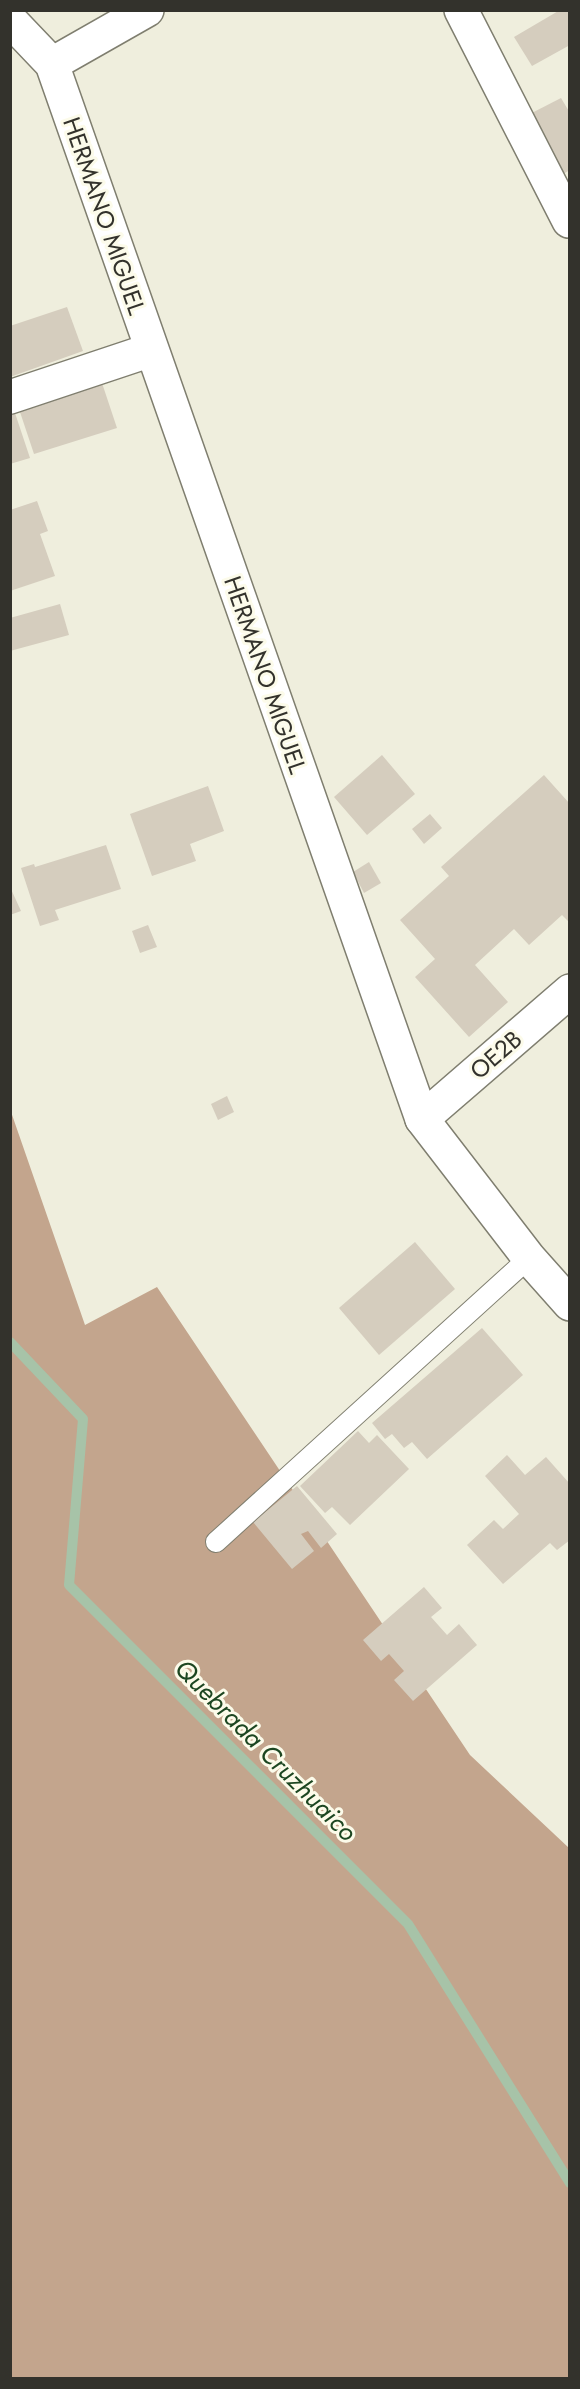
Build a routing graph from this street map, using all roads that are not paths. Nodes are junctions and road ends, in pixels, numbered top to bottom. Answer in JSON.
{"nodes":[{"id":1,"x":147,"y":10,"type":"edge"},
{"id":2,"x":461,"y":10,"type":"edge"},
{"id":3,"x":10,"y":20,"type":"edge"},
{"id":4,"x":52,"y":64,"type":"junction"},
{"id":5,"x":569,"y":221,"type":"edge"},
{"id":6,"x":151,"y":350,"type":"junction"},
{"id":7,"x":10,"y":397,"type":"edge"},
{"id":8,"x":570,"y":991,"type":"edge"},
{"id":9,"x":422,"y":1119,"type":"junction"},
{"id":10,"x":529,"y":1258,"type":"junction"},
{"id":11,"x":570,"y":1304,"type":"edge"},
{"id":12,"x":216,"y":1542,"type":"dead end"}],
"edges":[{"from":1,"to":4,"type":"street"},
{"from":2,"to":5,"type":"street"},
{"from":3,"to":4,"type":"street","name":"HERMANO MIGUEL"},
{"from":4,"to":6,"type":"street","name":"HERMANO MIGUEL"},
{"from":6,"to":7,"type":"street"},
{"from":6,"to":9,"type":"street","name":"HERMANO MIGUEL"},
{"from":8,"to":9,"type":"street","name":"OE2B"},
{"from":9,"to":10,"type":"street","name":"HERMANO MIGUEL"},
{"from":10,"to":11,"type":"street","name":"HERMANO MIGUEL"},
{"from":10,"to":12,"type":"lane"}]}
